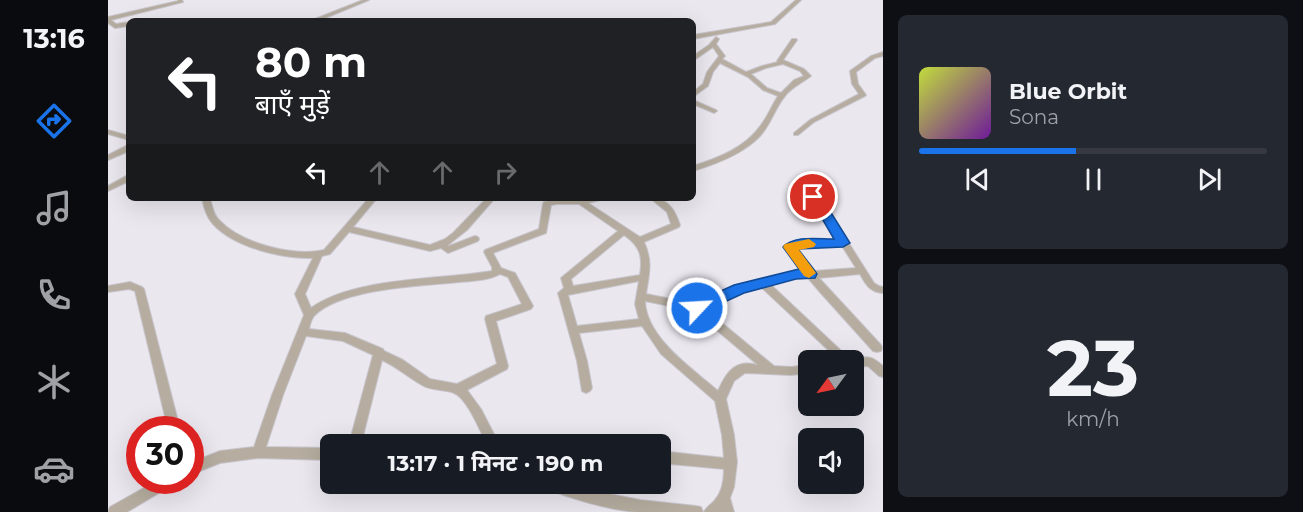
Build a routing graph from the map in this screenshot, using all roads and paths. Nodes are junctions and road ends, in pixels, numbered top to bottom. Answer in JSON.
{"nodes":[{"id":1,"x":180,"y":0,"type":"edge"},
{"id":2,"x":368,"y":0,"type":"edge"},
{"id":3,"x":799,"y":0,"type":"edge"},
{"id":4,"x":321,"y":18,"type":"edge"},
{"id":5,"x":111,"y":22,"type":"edge"},
{"id":6,"x":126,"y":24,"type":"edge"},
{"id":7,"x":720,"y":33,"type":"junction"},
{"id":8,"x":696,"y":37,"type":"edge"},
{"id":9,"x":794,"y":40,"type":"dead end"},
{"id":10,"x":713,"y":44,"type":"junction"},
{"id":11,"x":883,"y":54,"type":"edge"},
{"id":12,"x":696,"y":57,"type":"edge"},
{"id":13,"x":720,"y":60,"type":"junction"},
{"id":14,"x":782,"y":63,"type":"junction"},
{"id":15,"x":747,"y":74,"type":"junction"},
{"id":16,"x":696,"y":93,"type":"edge"},
{"id":17,"x":781,"y":95,"type":"junction"},
{"id":18,"x":696,"y":103,"type":"edge"},
{"id":19,"x":714,"y":111,"type":"dead end"},
{"id":20,"x":109,"y":133,"type":"edge"},
{"id":21,"x":796,"y":134,"type":"dead end"},
{"id":22,"x":126,"y":137,"type":"edge"},
{"id":23,"x":126,"y":149,"type":"edge"},
{"id":24,"x":108,"y":158,"type":"edge"},
{"id":25,"x":696,"y":168,"type":"edge"},
{"id":26,"x":126,"y":180,"type":"edge"},
{"id":27,"x":796,"y":184,"type":"dead end"},
{"id":28,"x":108,"y":189,"type":"edge"},
{"id":29,"x":207,"y":201,"type":"edge"},
{"id":30,"x":371,"y":201,"type":"edge"},
{"id":31,"x":488,"y":201,"type":"edge"},
{"id":32,"x":555,"y":201,"type":"edge"},
{"id":33,"x":592,"y":201,"type":"edge"},
{"id":34,"x":658,"y":201,"type":"edge"},
{"id":35,"x":464,"y":228,"type":"junction"},
{"id":36,"x":348,"y":229,"type":"junction"},
{"id":37,"x":624,"y":232,"type":"junction"},
{"id":38,"x":475,"y":239,"type":"junction"},
{"id":39,"x":639,"y":241,"type":"junction"},
{"id":40,"x":843,"y":243,"type":"junction"},
{"id":41,"x":443,"y":244,"type":"junction"},
{"id":42,"x":488,"y":252,"type":"junction"},
{"id":43,"x":319,"y":254,"type":"junction"},
{"id":44,"x":497,"y":270,"type":"junction"},
{"id":45,"x":861,"y":271,"type":"junction"},
{"id":46,"x":810,"y":274,"type":"junction"},
{"id":47,"x":645,"y":277,"type":"junction"},
{"id":48,"x":763,"y":283,"type":"junction"},
{"id":49,"x":108,"y":289,"type":"edge"},
{"id":50,"x":569,"y":290,"type":"junction"},
{"id":51,"x":883,"y":290,"type":"edge"},
{"id":52,"x":642,"y":297,"type":"junction"},
{"id":53,"x":697,"y":308,"type":"junction"},
{"id":54,"x":309,"y":315,"type":"junction"},
{"id":55,"x":645,"y":322,"type":"junction"},
{"id":56,"x":573,"y":330,"type":"junction"},
{"id":57,"x":303,"y":332,"type":"junction"},
{"id":58,"x":877,"y":348,"type":"dead end"},
{"id":59,"x":835,"y":350,"type":"edge"},
{"id":60,"x":379,"y":352,"type":"junction"},
{"id":61,"x":864,"y":362,"type":"edge"},
{"id":62,"x":798,"y":369,"type":"edge"},
{"id":63,"x":772,"y":370,"type":"junction"},
{"id":64,"x":883,"y":373,"type":"edge"},
{"id":65,"x":586,"y":388,"type":"dead end"},
{"id":66,"x":458,"y":389,"type":"junction"},
{"id":67,"x":720,"y":399,"type":"junction"},
{"id":68,"x":171,"y":416,"type":"edge"},
{"id":69,"x":357,"y":434,"type":"edge"},
{"id":70,"x":488,"y":434,"type":"edge"},
{"id":71,"x":258,"y":452,"type":"junction"},
{"id":72,"x":320,"y":454,"type":"edge"},
{"id":73,"x":671,"y":458,"type":"edge"},
{"id":74,"x":204,"y":464,"type":"edge"},
{"id":75,"x":729,"y":464,"type":"junction"},
{"id":76,"x":146,"y":494,"type":"edge"},
{"id":77,"x":584,"y":494,"type":"edge"},
{"id":78,"x":726,"y":506,"type":"edge"},
{"id":79,"x":656,"y":510,"type":"edge"},
{"id":80,"x":115,"y":512,"type":"edge"},
{"id":81,"x":696,"y":512,"type":"edge"},
{"id":82,"x":711,"y":512,"type":"edge"}],
"edges":[{"from":1,"to":5,"type":"street"},
{"from":2,"to":4,"type":"street"},
{"from":3,"to":7,"type":"street"},
{"from":5,"to":6,"type":"street"},
{"from":7,"to":8,"type":"street"},
{"from":7,"to":10,"type":"street"},
{"from":9,"to":14,"type":"street"},
{"from":10,"to":12,"type":"street"},
{"from":10,"to":13,"type":"street"},
{"from":11,"to":21,"type":"street"},
{"from":13,"to":15,"type":"street"},
{"from":13,"to":16,"type":"street"},
{"from":14,"to":15,"type":"street"},
{"from":14,"to":17,"type":"street"},
{"from":15,"to":17,"type":"street"},
{"from":17,"to":25,"type":"street"},
{"from":18,"to":19,"type":"street"},
{"from":20,"to":22,"type":"street"},
{"from":23,"to":24,"type":"street"},
{"from":26,"to":28,"type":"street"},
{"from":27,"to":40,"type":"street"},
{"from":29,"to":43,"type":"street"},
{"from":30,"to":36,"type":"street"},
{"from":31,"to":35,"type":"street"},
{"from":32,"to":42,"type":"street"},
{"from":33,"to":37,"type":"street"},
{"from":34,"to":39,"type":"street"},
{"from":35,"to":38,"type":"street"},
{"from":35,"to":41,"type":"street"},
{"from":36,"to":41,"type":"street"},
{"from":36,"to":43,"type":"street"},
{"from":37,"to":39,"type":"street"},
{"from":37,"to":50,"type":"street"},
{"from":38,"to":41,"type":"street"},
{"from":38,"to":42,"type":"street"},
{"from":39,"to":47,"type":"street"},
{"from":40,"to":45,"type":"street"},
{"from":40,"to":46,"type":"street"},
{"from":42,"to":44,"type":"street"},
{"from":43,"to":54,"type":"street"},
{"from":44,"to":54,"type":"street"},
{"from":44,"to":66,"type":"street"},
{"from":45,"to":46,"type":"street"},
{"from":45,"to":51,"type":"street"},
{"from":46,"to":48,"type":"street"},
{"from":46,"to":58,"type":"street"},
{"from":47,"to":50,"type":"street"},
{"from":47,"to":52,"type":"street"},
{"from":48,"to":53,"type":"street"},
{"from":48,"to":59,"type":"street"},
{"from":49,"to":68,"type":"street"},
{"from":50,"to":56,"type":"street"},
{"from":52,"to":53,"type":"street"},
{"from":52,"to":55,"type":"street"},
{"from":53,"to":63,"type":"street"},
{"from":54,"to":57,"type":"street"},
{"from":55,"to":56,"type":"street"},
{"from":55,"to":67,"type":"street"},
{"from":56,"to":65,"type":"street"},
{"from":57,"to":60,"type":"street"},
{"from":57,"to":71,"type":"street"},
{"from":60,"to":66,"type":"street"},
{"from":60,"to":69,"type":"street"},
{"from":61,"to":64,"type":"street"},
{"from":62,"to":63,"type":"street"},
{"from":63,"to":67,"type":"street"},
{"from":66,"to":70,"type":"street"},
{"from":67,"to":75,"type":"street"},
{"from":71,"to":72,"type":"street"},
{"from":71,"to":74,"type":"street"},
{"from":73,"to":75,"type":"street"},
{"from":75,"to":78,"type":"street"},
{"from":76,"to":80,"type":"street"},
{"from":77,"to":79,"type":"street"},
{"from":78,"to":82,"type":"street"},
{"from":79,"to":81,"type":"street"}]}
